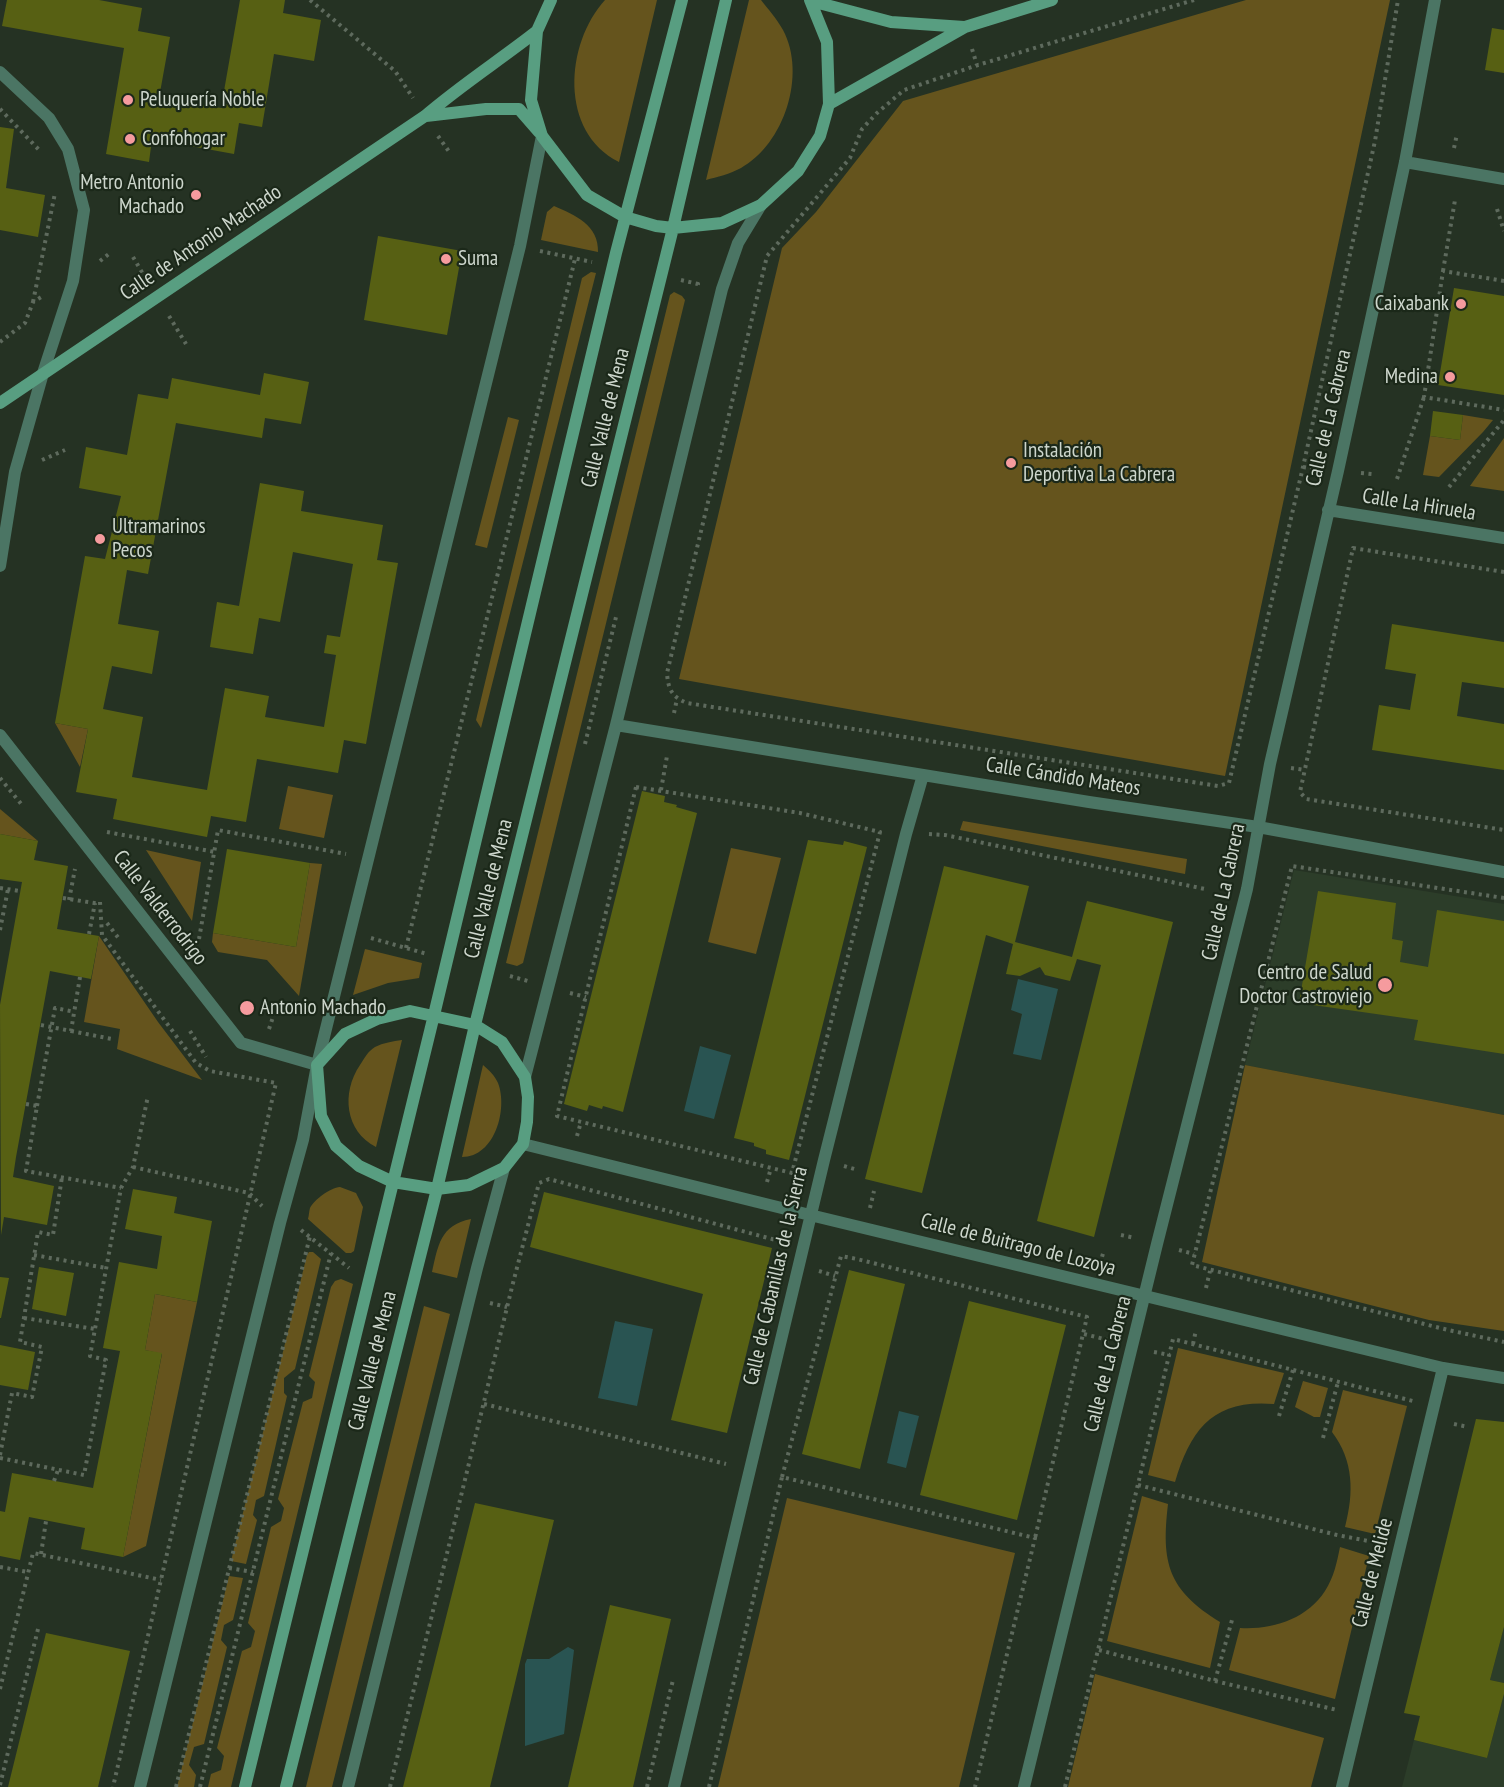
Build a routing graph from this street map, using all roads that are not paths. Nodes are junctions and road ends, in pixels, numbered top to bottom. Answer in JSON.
{"nodes":[{"id":1,"x":551,"y":0,"type":"edge"},
{"id":2,"x":682,"y":0,"type":"edge"},
{"id":3,"x":726,"y":0,"type":"edge"},
{"id":4,"x":810,"y":0,"type":"edge"},
{"id":5,"x":1052,"y":0,"type":"edge"},
{"id":6,"x":1435,"y":0,"type":"edge"},
{"id":7,"x":965,"y":27,"type":"junction"},
{"id":8,"x":537,"y":31,"type":"junction"},
{"id":9,"x":0,"y":72,"type":"edge"},
{"id":10,"x":829,"y":104,"type":"junction"},
{"id":11,"x":425,"y":116,"type":"junction"},
{"id":12,"x":542,"y":136,"type":"junction"},
{"id":13,"x":1405,"y":162,"type":"junction"},
{"id":14,"x":1504,"y":179,"type":"edge"},
{"id":15,"x":761,"y":205,"type":"junction"},
{"id":16,"x":625,"y":217,"type":"junction"},
{"id":17,"x":673,"y":228,"type":"junction"},
{"id":18,"x":43,"y":373,"type":"junction"},
{"id":19,"x":0,"y":403,"type":"edge"},
{"id":20,"x":1328,"y":510,"type":"junction"},
{"id":21,"x":1504,"y":538,"type":"edge"},
{"id":22,"x":0,"y":566,"type":"edge"},
{"id":23,"x":616,"y":725,"type":"junction"},
{"id":24,"x":0,"y":735,"type":"edge"},
{"id":25,"x":923,"y":775,"type":"junction"},
{"id":26,"x":1258,"y":827,"type":"junction"},
{"id":27,"x":1504,"y":872,"type":"edge"},
{"id":28,"x":434,"y":1015,"type":"junction"},
{"id":29,"x":475,"y":1025,"type":"junction"},
{"id":30,"x":317,"y":1065,"type":"junction"},
{"id":31,"x":525,"y":1077,"type":"junction"},
{"id":32,"x":523,"y":1144,"type":"junction"},
{"id":33,"x":504,"y":1168,"type":"junction"},
{"id":34,"x":393,"y":1182,"type":"junction"},
{"id":35,"x":436,"y":1189,"type":"junction"},
{"id":36,"x":810,"y":1215,"type":"junction"},
{"id":37,"x":1145,"y":1296,"type":"junction"},
{"id":38,"x":1443,"y":1368,"type":"junction"},
{"id":39,"x":1504,"y":1378,"type":"edge"},
{"id":40,"x":140,"y":1787,"type":"edge"},
{"id":41,"x":245,"y":1787,"type":"edge"},
{"id":42,"x":286,"y":1787,"type":"edge"},
{"id":43,"x":348,"y":1787,"type":"edge"},
{"id":44,"x":674,"y":1787,"type":"edge"},
{"id":45,"x":1024,"y":1787,"type":"edge"},
{"id":46,"x":1342,"y":1787,"type":"edge"}],
"edges":[{"from":1,"to":8,"type":"main road"},
{"from":2,"to":16,"type":"main road","name":"Calle Valle de Mena"},
{"from":3,"to":17,"type":"main road","name":"Calle Valle de Mena"},
{"from":4,"to":7,"type":"main road"},
{"from":4,"to":10,"type":"main road"},
{"from":5,"to":7,"type":"main road"},
{"from":6,"to":13,"type":"street","name":"Calle de La Cabrera"},
{"from":7,"to":10,"type":"main road"},
{"from":8,"to":11,"type":"main road","name":"Calle de Antonio Machado"},
{"from":8,"to":12,"type":"main road"},
{"from":9,"to":18,"type":"street"},
{"from":10,"to":15,"type":"main road"},
{"from":11,"to":12,"type":"main road","name":"Calle de Antonio Machado"},
{"from":11,"to":18,"type":"main road","name":"Calle de Antonio Machado"},
{"from":12,"to":16,"type":"main road"},
{"from":12,"to":30,"type":"street"},
{"from":13,"to":14,"type":"street"},
{"from":13,"to":20,"type":"street","name":"Calle de La Cabrera"},
{"from":15,"to":17,"type":"main road"},
{"from":15,"to":23,"type":"street"},
{"from":16,"to":17,"type":"main road"},
{"from":16,"to":28,"type":"main road","name":"Calle Valle de Mena"},
{"from":17,"to":29,"type":"main road","name":"Calle Valle de Mena"},
{"from":18,"to":19,"type":"main road","name":"Calle de Antonio Machado"},
{"from":18,"to":22,"type":"street"},
{"from":20,"to":21,"type":"street","name":"Calle La Hiruela"},
{"from":20,"to":26,"type":"street","name":"Calle de La Cabrera"},
{"from":23,"to":25,"type":"street","name":"Calle Cándido Mateos"},
{"from":23,"to":31,"type":"street"},
{"from":24,"to":30,"type":"street","name":"Calle Valderrodrigo"},
{"from":25,"to":26,"type":"street","name":"Calle Cándido Mateos"},
{"from":25,"to":36,"type":"street","name":"Calle de Cabanillas de la Sierra"},
{"from":26,"to":27,"type":"street","name":"Calle Cándido Mateos"},
{"from":26,"to":37,"type":"street","name":"Calle de La Cabrera"},
{"from":28,"to":29,"type":"main road"},
{"from":28,"to":30,"type":"main road"},
{"from":28,"to":34,"type":"main road","name":"Calle Valle de Mena"},
{"from":29,"to":31,"type":"main road"},
{"from":29,"to":35,"type":"main road","name":"Calle Valle de Mena"},
{"from":30,"to":34,"type":"main road"},
{"from":30,"to":40,"type":"street"},
{"from":31,"to":32,"type":"main road"},
{"from":32,"to":33,"type":"main road"},
{"from":32,"to":36,"type":"street","name":"Calle de Buitrago de Lozoya"},
{"from":33,"to":35,"type":"main road"},
{"from":33,"to":43,"type":"street"},
{"from":34,"to":35,"type":"main road"},
{"from":34,"to":41,"type":"main road","name":"Calle Valle de Mena"},
{"from":35,"to":42,"type":"main road","name":"Calle Valle de Mena"},
{"from":36,"to":37,"type":"street","name":"Calle de Buitrago de Lozoya"},
{"from":36,"to":44,"type":"street","name":"Calle de Cabanillas de la Sierra"},
{"from":37,"to":38,"type":"street","name":"Calle de Buitrago de Lozoya"},
{"from":37,"to":45,"type":"street","name":"Calle de La Cabrera"},
{"from":38,"to":39,"type":"street","name":"Calle de Buitrago de Lozoya"},
{"from":38,"to":46,"type":"street","name":"Calle de Melide"}]}
